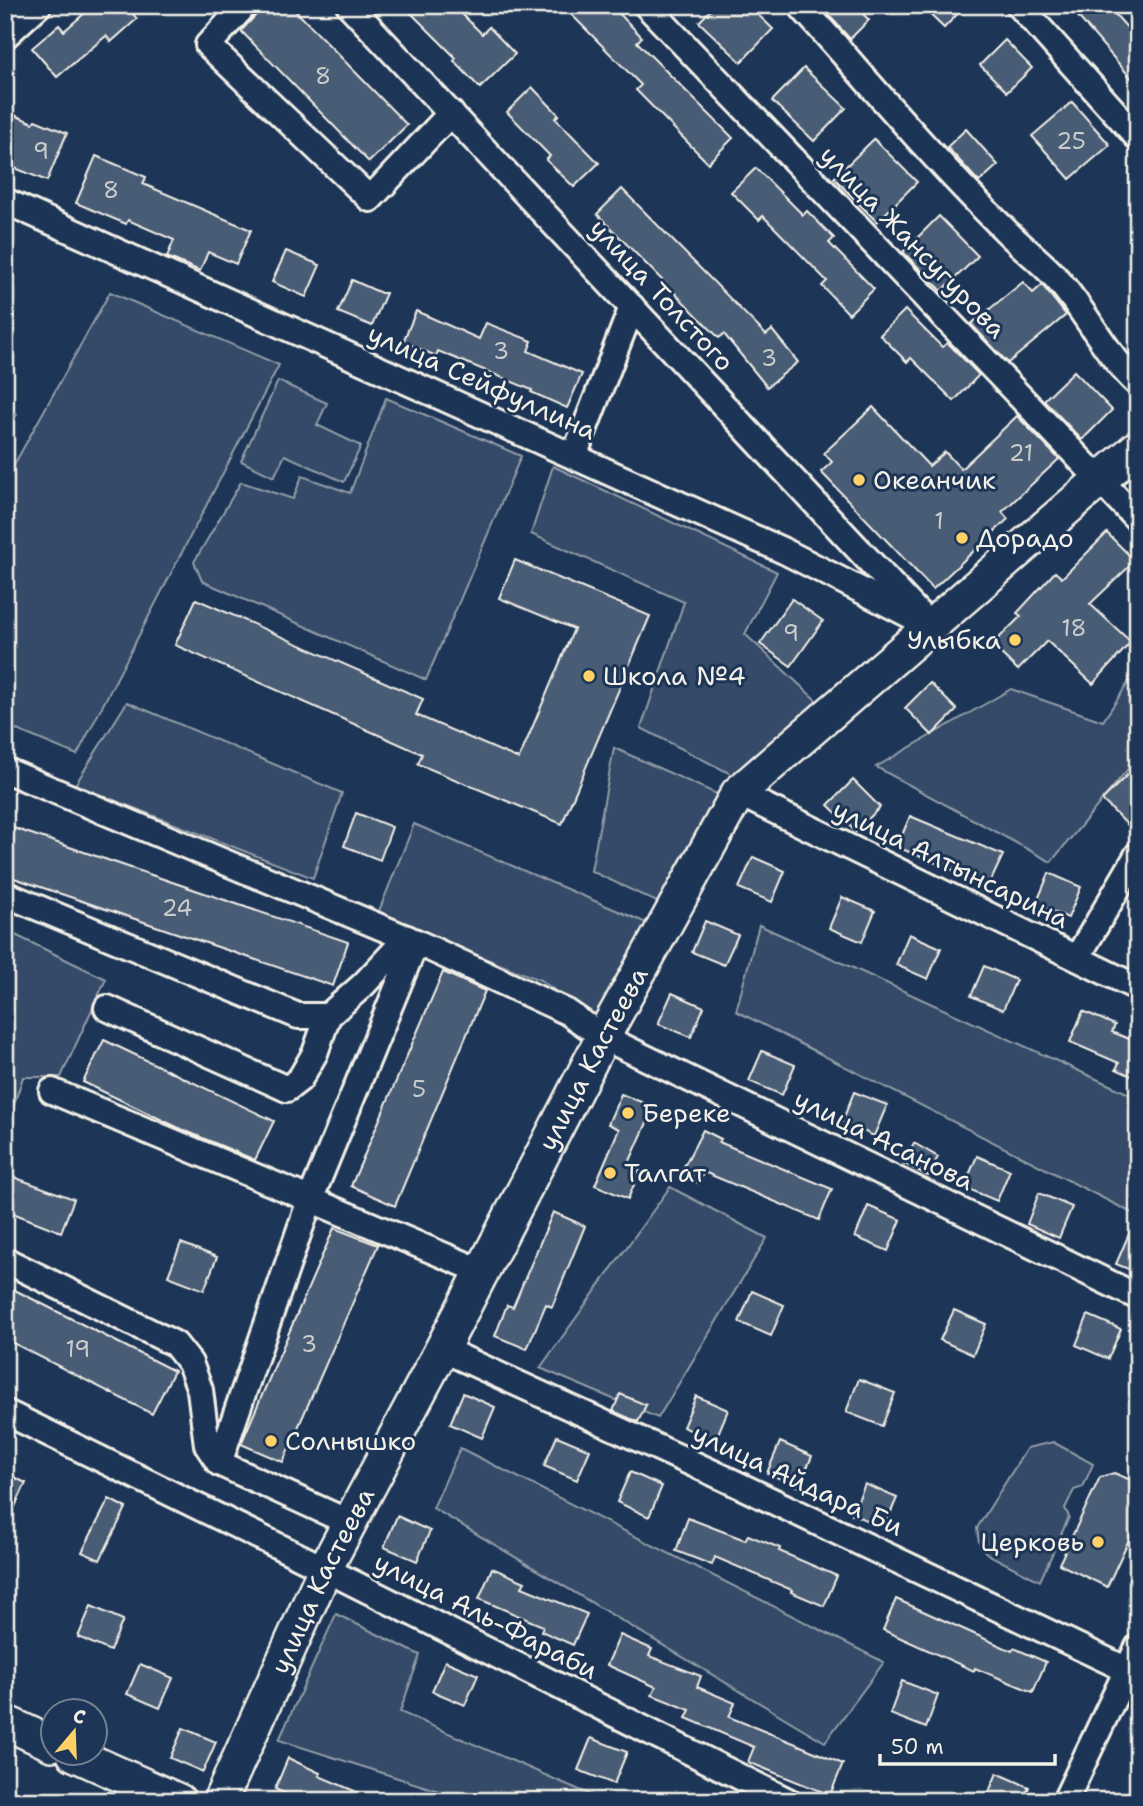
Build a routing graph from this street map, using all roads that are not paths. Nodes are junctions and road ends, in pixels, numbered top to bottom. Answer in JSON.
{"nodes":[{"id":1,"x":39,"y":5,"type":"edge"},
{"id":2,"x":245,"y":5,"type":"edge"},
{"id":3,"x":349,"y":5,"type":"edge"},
{"id":4,"x":646,"y":5,"type":"edge"},
{"id":5,"x":800,"y":5,"type":"edge"},
{"id":6,"x":1019,"y":5,"type":"edge"},
{"id":7,"x":10,"y":22,"type":"edge"},
{"id":8,"x":451,"y":113,"type":"junction"},
{"id":9,"x":1138,"y":138,"type":"edge"},
{"id":10,"x":5,"y":201,"type":"edge"},
{"id":11,"x":632,"y":307,"type":"junction"},
{"id":12,"x":1138,"y":384,"type":"edge"},
{"id":13,"x":1138,"y":447,"type":"edge"},
{"id":14,"x":574,"y":456,"type":"junction"},
{"id":15,"x":1100,"y":479,"type":"junction"},
{"id":16,"x":1138,"y":520,"type":"edge"},
{"id":17,"x":931,"y":626,"type":"junction"},
{"id":18,"x":5,"y":769,"type":"edge"},
{"id":19,"x":738,"y":793,"type":"junction"},
{"id":20,"x":1138,"y":854,"type":"edge"},
{"id":21,"x":5,"y":894,"type":"edge"},
{"id":22,"x":412,"y":940,"type":"junction"},
{"id":23,"x":1077,"y":958,"type":"junction"},
{"id":24,"x":1138,"y":988,"type":"edge"},
{"id":25,"x":107,"y":1007,"type":"dead end"},
{"id":26,"x":328,"y":1016,"type":"junction"},
{"id":27,"x":603,"y":1037,"type":"junction"},
{"id":28,"x":52,"y":1091,"type":"dead end"},
{"id":29,"x":310,"y":1200,"type":"junction"},
{"id":30,"x":5,"y":1260,"type":"edge"},
{"id":31,"x":481,"y":1271,"type":"junction"},
{"id":32,"x":1138,"y":1297,"type":"edge"},
{"id":33,"x":442,"y":1349,"type":"junction"},
{"id":34,"x":5,"y":1412,"type":"edge"},
{"id":35,"x":219,"y":1463,"type":"junction"},
{"id":36,"x":350,"y":1523,"type":"junction"},
{"id":37,"x":325,"y":1569,"type":"junction"},
{"id":38,"x":1134,"y":1664,"type":"edge"},
{"id":39,"x":5,"y":1723,"type":"edge"},
{"id":40,"x":38,"y":1738,"type":"edge"},
{"id":41,"x":105,"y":1768,"type":"edge"},
{"id":42,"x":179,"y":1801,"type":"edge"},
{"id":43,"x":220,"y":1801,"type":"edge"},
{"id":44,"x":788,"y":1801,"type":"edge"},
{"id":45,"x":1065,"y":1801,"type":"edge"}],
"edges":[{"from":1,"to":7,"type":"street"},
{"from":2,"to":8,"type":"street"},
{"from":3,"to":8,"type":"street","name":"улица Толстого"},
{"from":4,"to":15,"type":"street","name":"улица Жансугурова"},
{"from":5,"to":12,"type":"street"},
{"from":6,"to":9,"type":"street"},
{"from":8,"to":11,"type":"street","name":"улица Толстого"},
{"from":10,"to":14,"type":"street","name":"улица Сейфуллина"},
{"from":11,"to":14,"type":"street"},
{"from":11,"to":17,"type":"street","name":"улица Толстого"},
{"from":13,"to":15,"type":"street","name":"улица Кастеева"},
{"from":14,"to":17,"type":"street","name":"улица Сейфуллина"},
{"from":15,"to":16,"type":"street","name":"улица Жансугурова"},
{"from":15,"to":17,"type":"street","name":"улица Кастеева"},
{"from":17,"to":19,"type":"street","name":"улица Кастеева"},
{"from":18,"to":22,"type":"street","name":"улица Асанова"},
{"from":19,"to":23,"type":"street","name":"улица Алтынсарина"},
{"from":19,"to":27,"type":"street","name":"улица Кастеева"},
{"from":20,"to":23,"type":"street"},
{"from":21,"to":26,"type":"street"},
{"from":22,"to":26,"type":"street"},
{"from":22,"to":27,"type":"street","name":"улица Асанова"},
{"from":22,"to":29,"type":"street"},
{"from":23,"to":24,"type":"street","name":"улица Алтынсарина"},
{"from":25,"to":26,"type":"street"},
{"from":27,"to":31,"type":"street","name":"улица Кастеева"},
{"from":27,"to":32,"type":"street","name":"улица Асанова"},
{"from":28,"to":29,"type":"street"},
{"from":29,"to":31,"type":"street"},
{"from":29,"to":35,"type":"street"},
{"from":30,"to":35,"type":"street"},
{"from":31,"to":33,"type":"street","name":"улица Кастеева"},
{"from":33,"to":36,"type":"street","name":"улица Кастеева"},
{"from":33,"to":38,"type":"street","name":"улица Айдара Би"},
{"from":34,"to":37,"type":"street","name":"улица Аль-Фараби"},
{"from":35,"to":36,"type":"street"},
{"from":36,"to":37,"type":"street","name":"улица Кастеева"},
{"from":37,"to":43,"type":"street","name":"улица Кастеева"},
{"from":37,"to":44,"type":"street","name":"улица Аль-Фараби"},
{"from":38,"to":45,"type":"street"},
{"from":39,"to":40,"type":"street"},
{"from":41,"to":42,"type":"street"}]}
